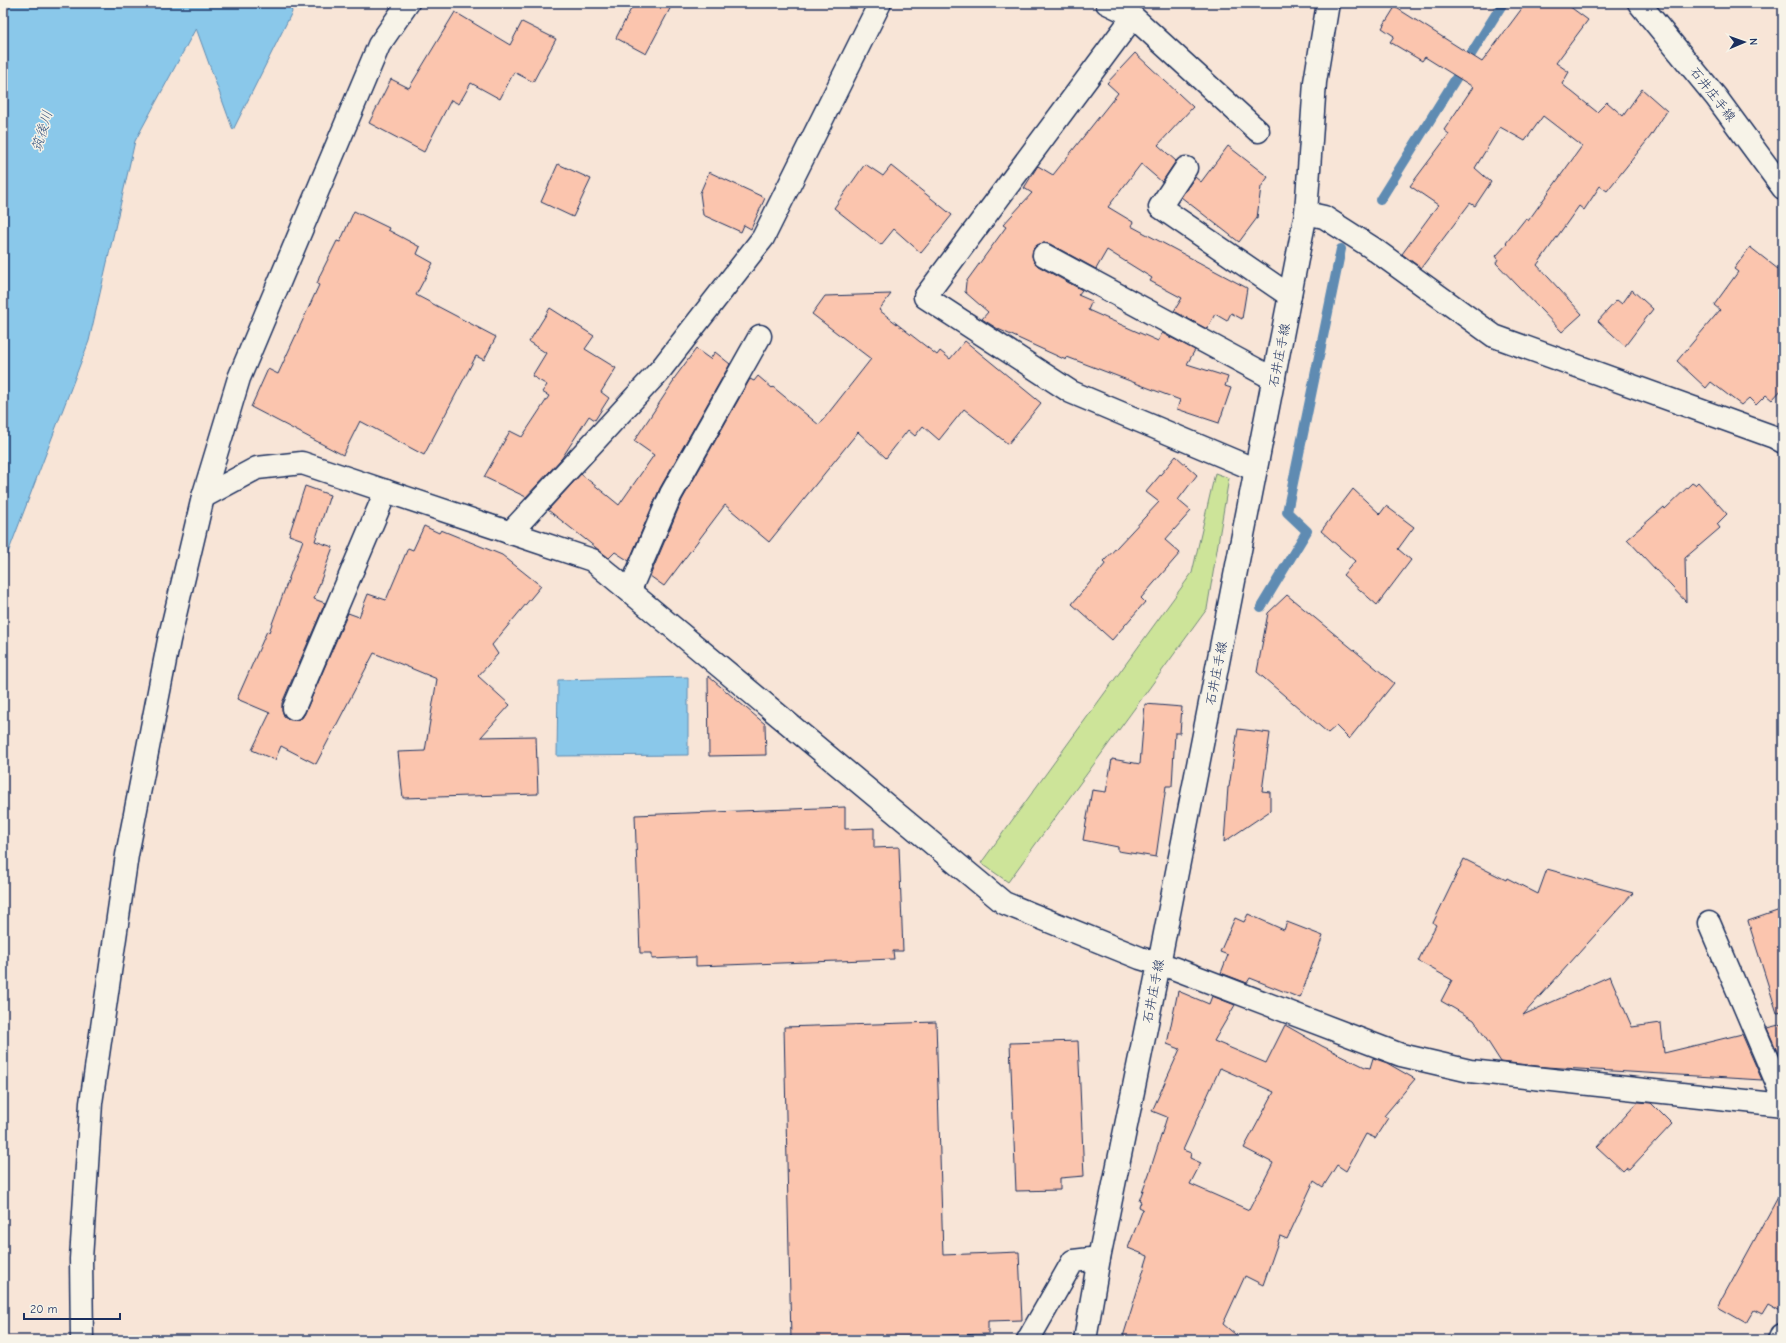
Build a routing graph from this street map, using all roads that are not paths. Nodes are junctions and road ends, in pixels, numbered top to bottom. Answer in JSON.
{"nodes":[{"id":1,"x":408,"y":3,"type":"edge"},
{"id":2,"x":880,"y":3,"type":"edge"},
{"id":3,"x":1107,"y":3,"type":"edge"},
{"id":4,"x":1639,"y":3,"type":"edge"},
{"id":5,"x":1327,"y":5,"type":"edge"},
{"id":6,"x":1133,"y":17,"type":"junction"},
{"id":7,"x":1258,"y":131,"type":"dead end"},
{"id":8,"x":1186,"y":168,"type":"dead end"},
{"id":9,"x":1783,"y":188,"type":"edge"},
{"id":10,"x":1306,"y":213,"type":"junction"},
{"id":11,"x":1044,"y":255,"type":"dead end"},
{"id":12,"x":1290,"y":296,"type":"junction"},
{"id":13,"x":760,"y":336,"type":"dead end"},
{"id":14,"x":1274,"y":379,"type":"junction"},
{"id":15,"x":1783,"y":442,"type":"edge"},
{"id":16,"x":1256,"y":470,"type":"junction"},
{"id":17,"x":386,"y":491,"type":"junction"},
{"id":18,"x":203,"y":497,"type":"junction"},
{"id":19,"x":510,"y":533,"type":"junction"},
{"id":20,"x":630,"y":590,"type":"junction"},
{"id":21,"x":294,"y":708,"type":"dead end"},
{"id":22,"x":1709,"y":923,"type":"dead end"},
{"id":23,"x":1159,"y":964,"type":"junction"},
{"id":24,"x":1783,"y":1097,"type":"edge"},
{"id":25,"x":1783,"y":1105,"type":"edge"},
{"id":26,"x":1099,"y":1258,"type":"junction"},
{"id":27,"x":1783,"y":1335,"type":"edge"},
{"id":28,"x":82,"y":1340,"type":"edge"},
{"id":29,"x":1028,"y":1340,"type":"edge"},
{"id":30,"x":1085,"y":1340,"type":"edge"},
{"id":31,"x":1781,"y":1340,"type":"edge"}],
"edges":[{"from":1,"to":18,"type":"street"},
{"from":2,"to":19,"type":"street"},
{"from":3,"to":6,"type":"street"},
{"from":4,"to":9,"type":"street","name":"石井庄手線"},
{"from":5,"to":10,"type":"street","name":"石井庄手線"},
{"from":6,"to":7,"type":"street"},
{"from":6,"to":16,"type":"street"},
{"from":8,"to":12,"type":"street"},
{"from":10,"to":12,"type":"street","name":"石井庄手線"},
{"from":10,"to":15,"type":"street"},
{"from":11,"to":14,"type":"street"},
{"from":12,"to":14,"type":"street","name":"石井庄手線"},
{"from":13,"to":20,"type":"street"},
{"from":14,"to":16,"type":"street","name":"石井庄手線"},
{"from":16,"to":23,"type":"street","name":"石井庄手線"},
{"from":17,"to":18,"type":"street"},
{"from":17,"to":19,"type":"street"},
{"from":17,"to":21,"type":"street"},
{"from":18,"to":28,"type":"street"},
{"from":19,"to":20,"type":"street"},
{"from":20,"to":23,"type":"street"},
{"from":22,"to":24,"type":"street"},
{"from":23,"to":25,"type":"street"},
{"from":23,"to":26,"type":"street","name":"石井庄手線"},
{"from":26,"to":29,"type":"street"},
{"from":26,"to":30,"type":"street","name":"石井庄手線"},
{"from":27,"to":31,"type":"street"}]}
